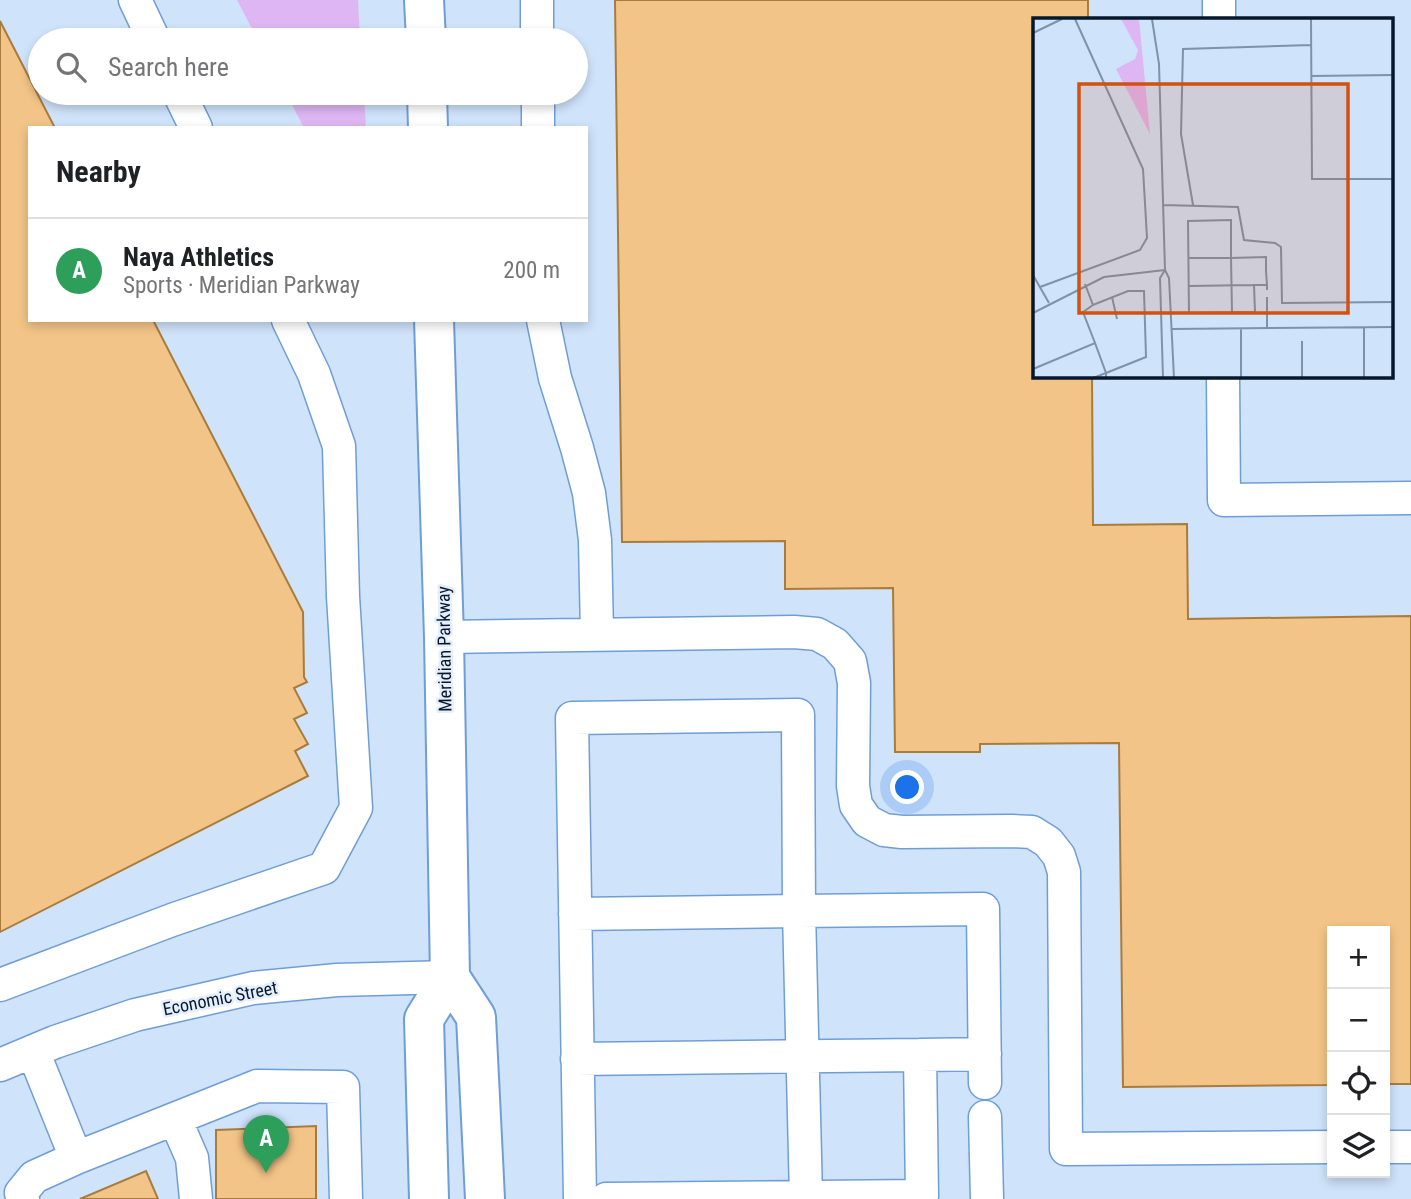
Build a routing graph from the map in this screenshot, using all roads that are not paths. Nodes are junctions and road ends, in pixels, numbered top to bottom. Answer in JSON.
{"nodes":[{"id":1,"x":135,"y":0,"type":"edge"},
{"id":2,"x":424,"y":0,"type":"edge"},
{"id":3,"x":537,"y":0,"type":"edge"},
{"id":4,"x":1219,"y":0,"type":"edge"},
{"id":5,"x":1219,"y":18,"type":"edge"},
{"id":6,"x":148,"y":28,"type":"edge"},
{"id":7,"x":425,"y":28,"type":"edge"},
{"id":8,"x":537,"y":28,"type":"edge"},
{"id":9,"x":185,"y":105,"type":"edge"},
{"id":10,"x":427,"y":105,"type":"edge"},
{"id":11,"x":538,"y":105,"type":"edge"},
{"id":12,"x":195,"y":126,"type":"edge"},
{"id":13,"x":428,"y":126,"type":"edge"},
{"id":14,"x":538,"y":126,"type":"edge"},
{"id":15,"x":289,"y":322,"type":"edge"},
{"id":16,"x":434,"y":322,"type":"edge"},
{"id":17,"x":543,"y":322,"type":"edge"},
{"id":18,"x":1223,"y":378,"type":"edge"},
{"id":19,"x":1411,"y":498,"type":"edge"},
{"id":20,"x":597,"y":634,"type":"junction"},
{"id":21,"x":444,"y":637,"type":"junction"},
{"id":22,"x":799,"y":911,"type":"junction"},
{"id":23,"x":575,"y":914,"type":"junction"},
{"id":24,"x":450,"y":977,"type":"junction"},
{"id":25,"x":0,"y":985,"type":"edge"},
{"id":26,"x":33,"y":1051,"type":"junction"},
{"id":27,"x":920,"y":1055,"type":"junction"},
{"id":28,"x":803,"y":1057,"type":"junction"},
{"id":29,"x":577,"y":1059,"type":"junction"},
{"id":30,"x":0,"y":1065,"type":"edge"},
{"id":31,"x":985,"y":1117,"type":"dead end"},
{"id":32,"x":175,"y":1119,"type":"junction"},
{"id":33,"x":1411,"y":1146,"type":"edge"},
{"id":34,"x":1327,"y":1147,"type":"edge"},
{"id":35,"x":1390,"y":1147,"type":"edge"},
{"id":36,"x":75,"y":1158,"type":"junction"},
{"id":37,"x":806,"y":1197,"type":"junction"},
{"id":38,"x":23,"y":1199,"type":"edge"},
{"id":39,"x":196,"y":1199,"type":"edge"},
{"id":40,"x":346,"y":1199,"type":"edge"},
{"id":41,"x":429,"y":1199,"type":"edge"},
{"id":42,"x":485,"y":1199,"type":"edge"},
{"id":43,"x":580,"y":1199,"type":"edge"},
{"id":44,"x":606,"y":1199,"type":"edge"},
{"id":45,"x":987,"y":1199,"type":"edge"}],
"edges":[{"from":1,"to":6,"type":"street"},
{"from":2,"to":7,"type":"main road"},
{"from":3,"to":8,"type":"street"},
{"from":4,"to":5,"type":"street"},
{"from":9,"to":12,"type":"street"},
{"from":10,"to":13,"type":"main road"},
{"from":11,"to":14,"type":"street"},
{"from":15,"to":25,"type":"street"},
{"from":16,"to":21,"type":"main road","name":"Meridian Parkway"},
{"from":17,"to":20,"type":"street"},
{"from":18,"to":19,"type":"street"},
{"from":20,"to":21,"type":"street"},
{"from":20,"to":34,"type":"street"},
{"from":21,"to":24,"type":"main road","name":"Meridian Parkway"},
{"from":22,"to":23,"type":"street"},
{"from":22,"to":23,"type":"street"},
{"from":22,"to":27,"type":"street"},
{"from":22,"to":28,"type":"street"},
{"from":23,"to":29,"type":"street"},
{"from":24,"to":26,"type":"street","name":"Economic Street"},
{"from":24,"to":41,"type":"main road"},
{"from":24,"to":42,"type":"main road"},
{"from":26,"to":30,"type":"street","name":"Economic Street"},
{"from":26,"to":36,"type":"street"},
{"from":27,"to":28,"type":"street"},
{"from":27,"to":37,"type":"street"},
{"from":28,"to":29,"type":"street"},
{"from":28,"to":37,"type":"street"},
{"from":29,"to":43,"type":"street"},
{"from":31,"to":45,"type":"street"},
{"from":32,"to":36,"type":"street"},
{"from":32,"to":39,"type":"street"},
{"from":32,"to":40,"type":"street"},
{"from":33,"to":35,"type":"street"},
{"from":36,"to":38,"type":"street"},
{"from":37,"to":44,"type":"street"}]}
